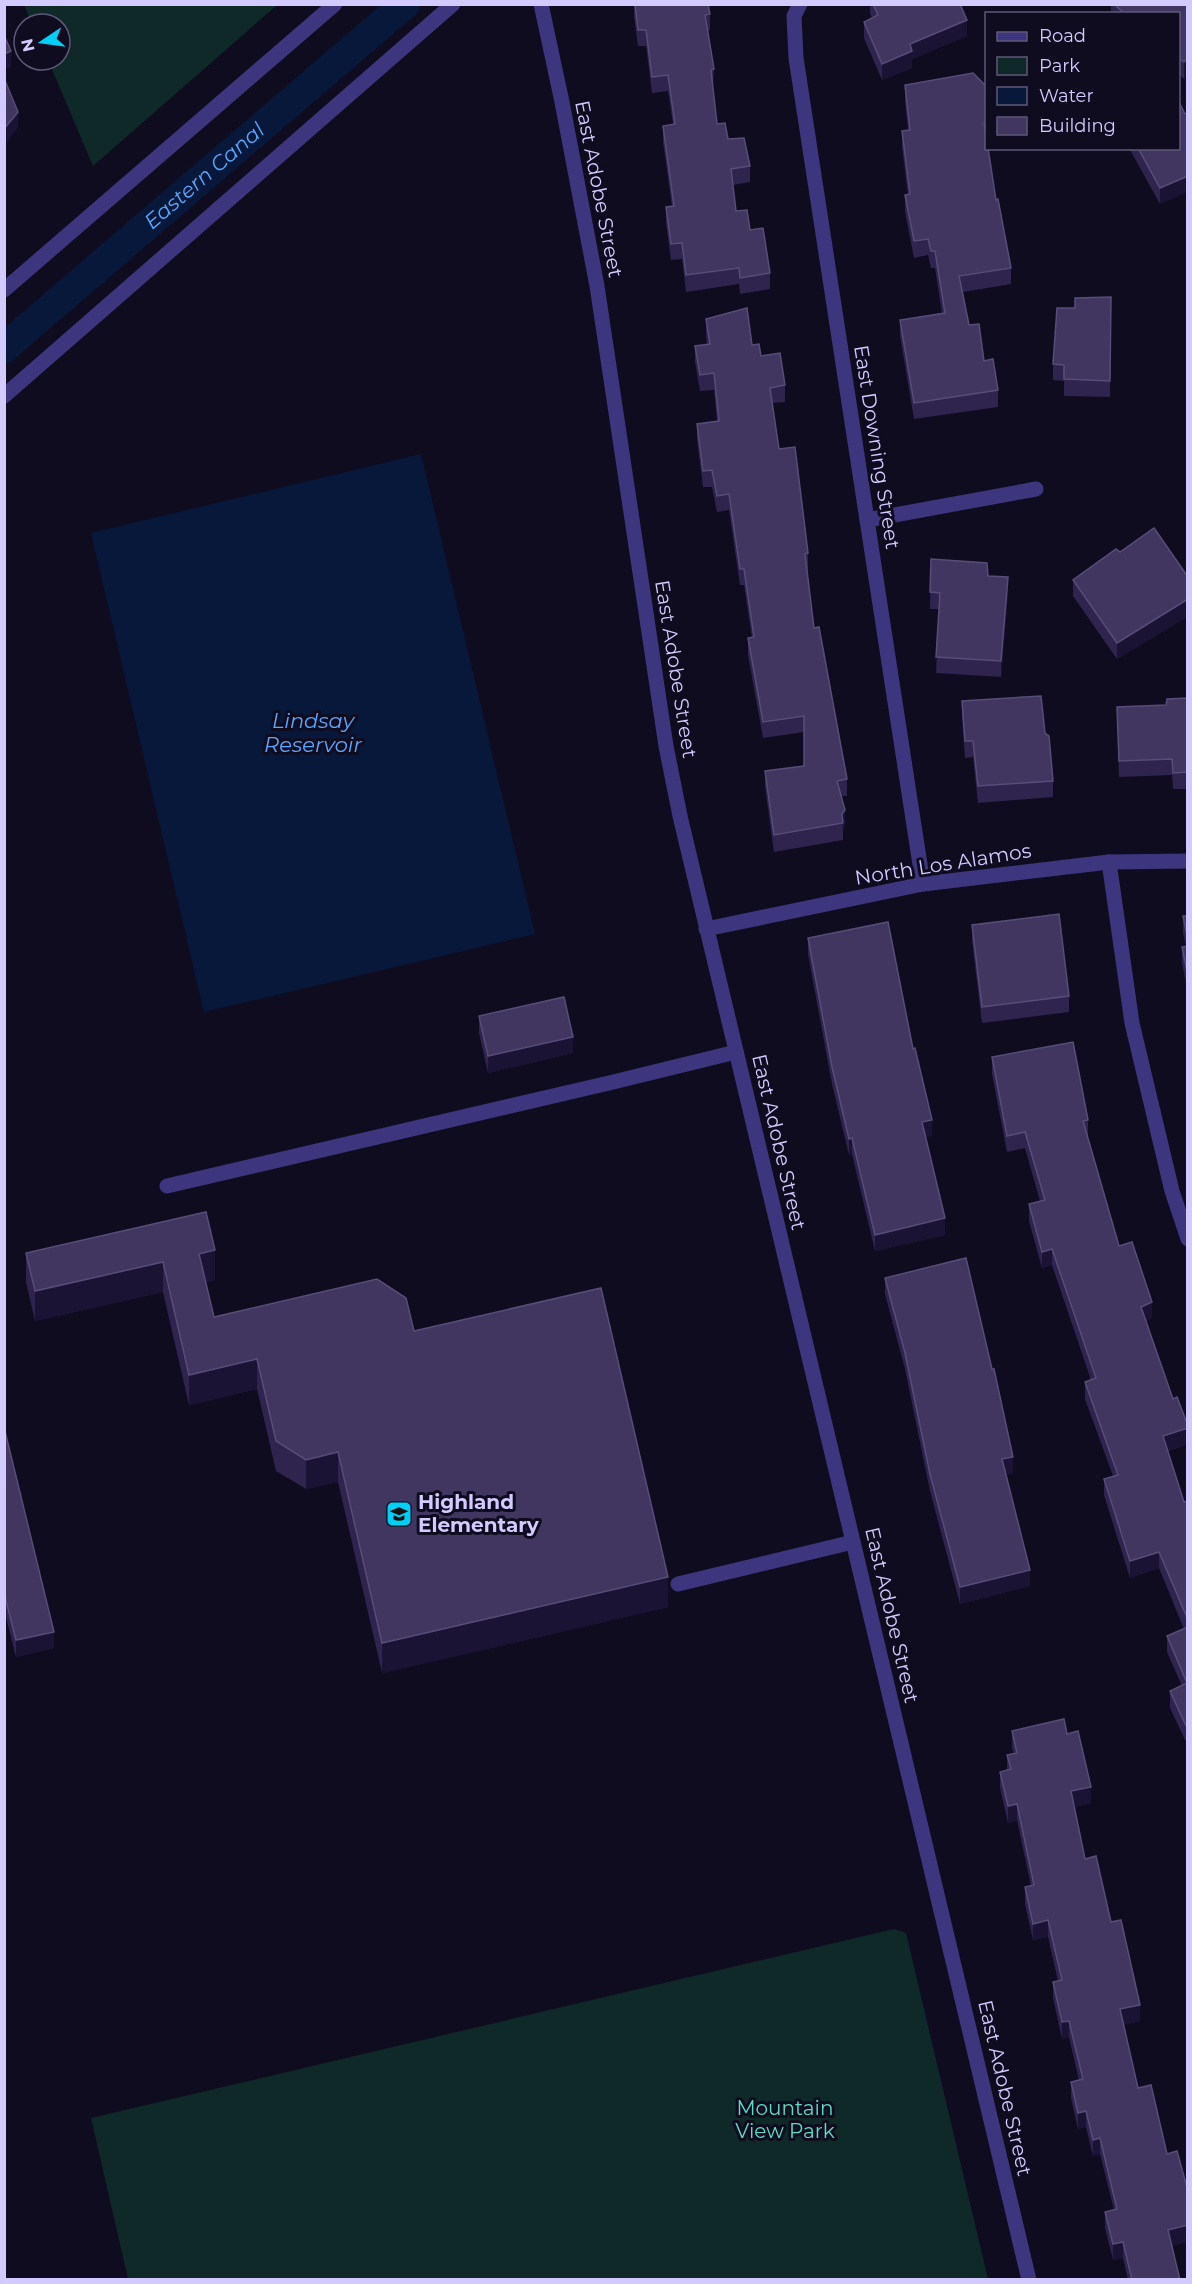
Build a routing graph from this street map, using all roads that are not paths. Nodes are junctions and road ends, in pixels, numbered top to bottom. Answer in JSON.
{"nodes":[{"id":1,"x":335,"y":4,"type":"edge"},
{"id":2,"x":453,"y":4,"type":"edge"},
{"id":3,"x":541,"y":4,"type":"edge"},
{"id":4,"x":797,"y":10,"type":"edge"},
{"id":5,"x":4,"y":290,"type":"edge"},
{"id":6,"x":4,"y":396,"type":"edge"},
{"id":7,"x":1036,"y":489,"type":"dead end"},
{"id":8,"x":867,"y":520,"type":"junction"},
{"id":9,"x":1188,"y":861,"type":"edge"},
{"id":10,"x":1109,"y":862,"type":"junction"},
{"id":11,"x":923,"y":884,"type":"junction"},
{"id":12,"x":706,"y":929,"type":"junction"},
{"id":13,"x":736,"y":1052,"type":"junction"},
{"id":14,"x":167,"y":1186,"type":"dead end"},
{"id":15,"x":1188,"y":1239,"type":"edge"},
{"id":16,"x":853,"y":1542,"type":"junction"},
{"id":17,"x":678,"y":1584,"type":"dead end"},
{"id":18,"x":1029,"y":2280,"type":"edge"}],
"edges":[{"from":1,"to":5,"type":"street"},
{"from":2,"to":6,"type":"street"},
{"from":3,"to":12,"type":"street","name":"East Adobe Street"},
{"from":4,"to":8,"type":"street","name":"East Downing Street"},
{"from":7,"to":8,"type":"street"},
{"from":8,"to":11,"type":"street","name":"East Downing Street"},
{"from":9,"to":10,"type":"street","name":"North Los Alamos"},
{"from":10,"to":11,"type":"street","name":"North Los Alamos"},
{"from":10,"to":15,"type":"street"},
{"from":11,"to":12,"type":"street","name":"North Los Alamos"},
{"from":12,"to":13,"type":"street","name":"East Adobe Street"},
{"from":13,"to":14,"type":"street"},
{"from":13,"to":16,"type":"street","name":"East Adobe Street"},
{"from":16,"to":17,"type":"street"},
{"from":16,"to":18,"type":"street","name":"East Adobe Street"}]}
